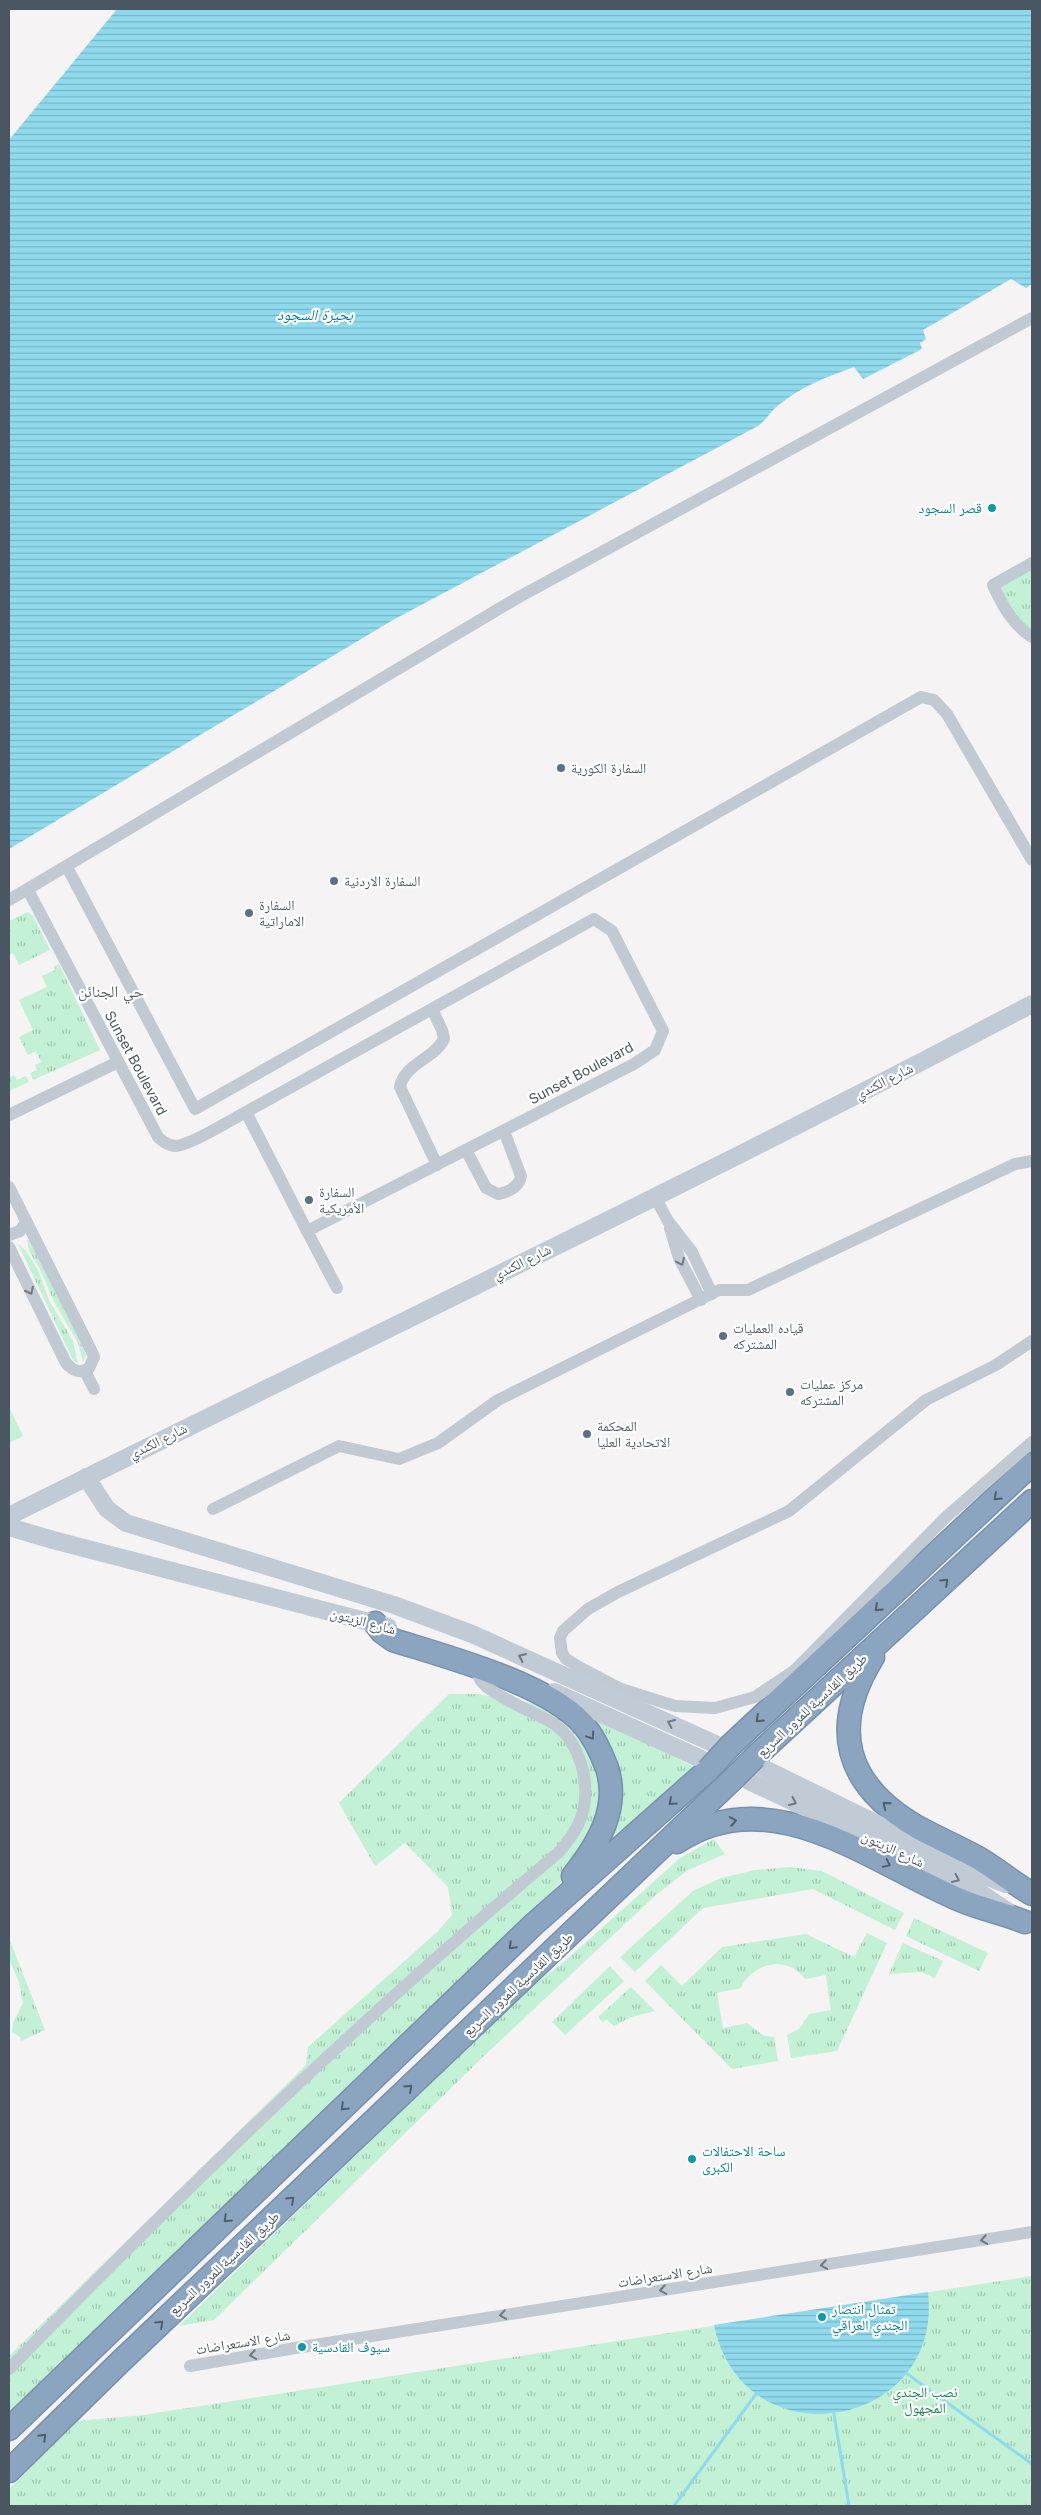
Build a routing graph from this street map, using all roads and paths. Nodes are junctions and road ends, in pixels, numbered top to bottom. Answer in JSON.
{"nodes":[{"id":1,"x":1032,"y":318,"type":"edge"},
{"id":2,"x":1032,"y":563,"type":"edge"},
{"id":3,"x":1032,"y":637,"type":"edge"},
{"id":4,"x":1032,"y":860,"type":"edge"},
{"id":5,"x":66,"y":866,"type":"junction"},
{"id":6,"x":28,"y":890,"type":"junction"},
{"id":7,"x":9,"y":900,"type":"edge"},
{"id":8,"x":1032,"y":1004,"type":"edge"},
{"id":9,"x":432,"y":1009,"type":"junction"},
{"id":10,"x":118,"y":1062,"type":"junction"},
{"id":11,"x":246,"y":1112,"type":"junction"},
{"id":12,"x":9,"y":1115,"type":"edge"},
{"id":13,"x":504,"y":1131,"type":"junction"},
{"id":14,"x":466,"y":1150,"type":"junction"},
{"id":15,"x":1032,"y":1161,"type":"edge"},
{"id":16,"x":437,"y":1165,"type":"junction"},
{"id":17,"x":9,"y":1187,"type":"edge"},
{"id":18,"x":655,"y":1196,"type":"junction"},
{"id":19,"x":9,"y":1215,"type":"edge"},
{"id":20,"x":24,"y":1218,"type":"junction"},
{"id":21,"x":307,"y":1231,"type":"junction"},
{"id":22,"x":9,"y":1235,"type":"edge"},
{"id":23,"x":9,"y":1247,"type":"edge"},
{"id":24,"x":337,"y":1288,"type":"dead end"},
{"id":25,"x":707,"y":1297,"type":"junction"},
{"id":26,"x":1032,"y":1341,"type":"edge"},
{"id":27,"x":85,"y":1371,"type":"junction"},
{"id":28,"x":94,"y":1390,"type":"dead end"},
{"id":29,"x":1032,"y":1442,"type":"edge"},
{"id":30,"x":1032,"y":1464,"type":"edge"},
{"id":31,"x":86,"y":1477,"type":"junction"},
{"id":32,"x":1032,"y":1501,"type":"edge"},
{"id":33,"x":213,"y":1509,"type":"dead end"},
{"id":34,"x":9,"y":1516,"type":"edge"},
{"id":35,"x":9,"y":1527,"type":"edge"},
{"id":36,"x":375,"y":1623,"type":"joint"},
{"id":37,"x":472,"y":1634,"type":"junction"},
{"id":38,"x":886,"y":1637,"type":"junction"},
{"id":39,"x":466,"y":1660,"type":"junction"},
{"id":40,"x":723,"y":1745,"type":"junction"},
{"id":41,"x":759,"y":1762,"type":"junction"},
{"id":42,"x":705,"y":1764,"type":"junction"},
{"id":43,"x":741,"y":1781,"type":"junction"},
{"id":44,"x":644,"y":1865,"type":"junction"},
{"id":45,"x":1027,"y":1892,"type":"edge"},
{"id":46,"x":1022,"y":1919,"type":"edge"},
{"id":47,"x":533,"y":1925,"type":"junction"},
{"id":48,"x":1032,"y":2232,"type":"edge"},
{"id":49,"x":190,"y":2366,"type":"dead end"},
{"id":50,"x":9,"y":2369,"type":"edge"},
{"id":51,"x":9,"y":2429,"type":"edge"},
{"id":52,"x":9,"y":2471,"type":"edge"}],
"edges":[{"from":1,"to":5,"type":"street"},
{"from":2,"to":3,"type":"street"},
{"from":4,"to":5,"type":"street"},
{"from":5,"to":6,"type":"street"},
{"from":6,"to":7,"type":"street"},
{"from":6,"to":10,"type":"street","name":"Sunset Boulevard"},
{"from":8,"to":18,"type":"main road","name":"شارع الكندي"},
{"from":9,"to":11,"type":"street","name":"Sunset Boulevard"},
{"from":9,"to":13,"type":"street","name":"Sunset Boulevard"},
{"from":9,"to":16,"type":"street"},
{"from":10,"to":11,"type":"street","name":"Sunset Boulevard"},
{"from":10,"to":12,"type":"street"},
{"from":11,"to":21,"type":"street"},
{"from":13,"to":14,"type":"street","name":"Sunset Boulevard"},
{"from":13,"to":14,"type":"street"},
{"from":14,"to":16,"type":"street","name":"Sunset Boulevard"},
{"from":15,"to":25,"type":"street"},
{"from":16,"to":21,"type":"street","name":"Sunset Boulevard"},
{"from":17,"to":20,"type":"street"},
{"from":18,"to":25,"type":"street"},
{"from":18,"to":31,"type":"main road","name":"شارع الكندي"},
{"from":19,"to":20,"type":"street"},
{"from":20,"to":22,"type":"street"},
{"from":20,"to":27,"type":"street"},
{"from":21,"to":24,"type":"street"},
{"from":23,"to":27,"type":"street","one_way":true},
{"from":25,"to":33,"type":"street"},
{"from":26,"to":29,"type":"street"},
{"from":27,"to":28,"type":"street"},
{"from":30,"to":40,"type":"highway","name":"طريق القادسية للمرور السريع","one_way":true},
{"from":31,"to":34,"type":"main road","name":"شارع الكندي"},
{"from":31,"to":37,"type":"main road","name":"شارع الزيتون"},
{"from":38,"to":32,"type":"highway","name":"طريق القادسية للمرور السريع","one_way":true},
{"from":35,"to":36,"type":"main road","name":"شارع الزيتون"},
{"from":36,"to":39,"type":"highway"},
{"from":37,"to":39,"type":"main road"},
{"from":40,"to":37,"type":"main road","name":"شارع الزيتون","one_way":true},
{"from":38,"to":41,"type":"highway","name":"طريق القادسية للمرور السريع"},
{"from":45,"to":38,"type":"highway","one_way":true},
{"from":39,"to":42,"type":"main road"},
{"from":39,"to":47,"type":"highway","one_way":true},
{"from":39,"to":50,"type":"street"},
{"from":40,"to":42,"type":"highway","name":"طريق القادسية للمرور السريع","bridge":true},
{"from":41,"to":43,"type":"highway","name":"طريق القادسية للمرور السريع","bridge":true},
{"from":41,"to":45,"type":"main road","name":"شارع الزيتون"},
{"from":42,"to":47,"type":"highway","name":"طريق القادسية للمرور السريع","one_way":true},
{"from":43,"to":44,"type":"highway","name":"طريق القادسية للمرور السريع"},
{"from":43,"to":46,"type":"main road","name":"شارع الزيتون","one_way":true},
{"from":44,"to":46,"type":"highway","one_way":true},
{"from":52,"to":44,"type":"highway","name":"طريق القادسية للمرور السريع","one_way":true},
{"from":45,"to":46,"type":"main road"},
{"from":47,"to":51,"type":"highway","name":"طريق القادسية للمرور السريع","one_way":true},
{"from":48,"to":49,"type":"street","name":"شارع الاستعراضات","one_way":true}]}
